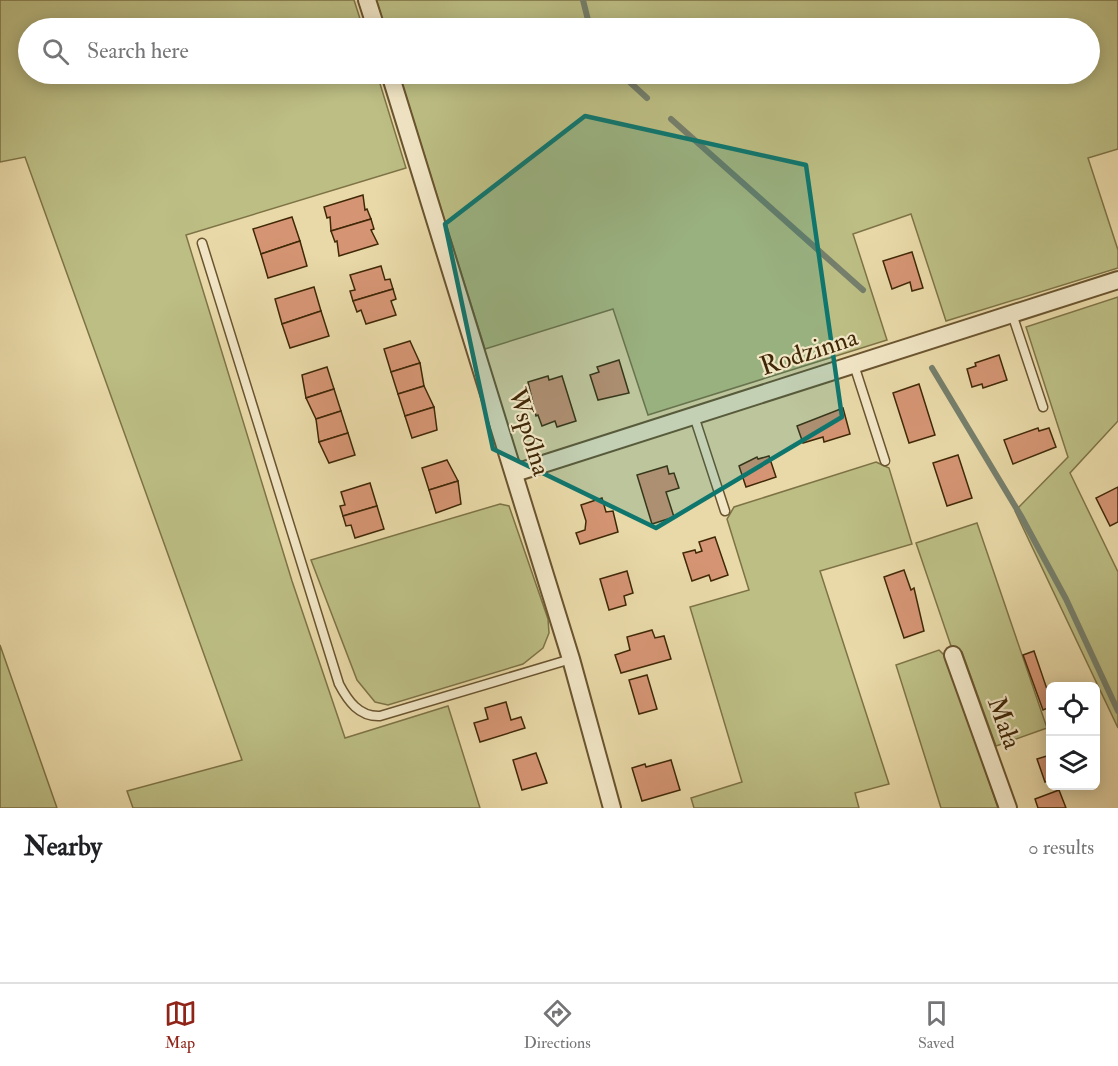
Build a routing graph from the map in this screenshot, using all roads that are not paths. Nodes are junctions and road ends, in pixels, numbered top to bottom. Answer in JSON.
{"nodes":[{"id":1,"x":367,"y":0,"type":"edge"},
{"id":2,"x":373,"y":18,"type":"edge"},
{"id":3,"x":393,"y":84,"type":"edge"},
{"id":4,"x":202,"y":243,"type":"dead end"},
{"id":5,"x":1118,"y":280,"type":"edge"},
{"id":6,"x":1012,"y":314,"type":"junction"},
{"id":7,"x":855,"y":364,"type":"junction"},
{"id":8,"x":1042,"y":407,"type":"dead end"},
{"id":9,"x":694,"y":416,"type":"junction"},
{"id":10,"x":885,"y":461,"type":"dead end"},
{"id":11,"x":515,"y":473,"type":"junction"},
{"id":12,"x":725,"y":511,"type":"dead end"},
{"id":13,"x":953,"y":655,"type":"dead end"},
{"id":14,"x":571,"y":659,"type":"junction"},
{"id":15,"x":612,"y":808,"type":"edge"},
{"id":16,"x":1008,"y":808,"type":"edge"}],
"edges":[{"from":1,"to":2,"type":"street"},
{"from":3,"to":11,"type":"street","name":"Wspólna"},
{"from":4,"to":14,"type":"lane"},
{"from":5,"to":6,"type":"street","name":"Rodzinna"},
{"from":6,"to":7,"type":"street","name":"Rodzinna"},
{"from":6,"to":8,"type":"lane"},
{"from":7,"to":9,"type":"street","name":"Rodzinna"},
{"from":7,"to":10,"type":"lane"},
{"from":9,"to":11,"type":"street","name":"Rodzinna"},
{"from":9,"to":12,"type":"lane"},
{"from":11,"to":14,"type":"street","name":"Wspólna"},
{"from":13,"to":16,"type":"street","name":"Mała"},
{"from":14,"to":15,"type":"street","name":"Wspólna"}]}
